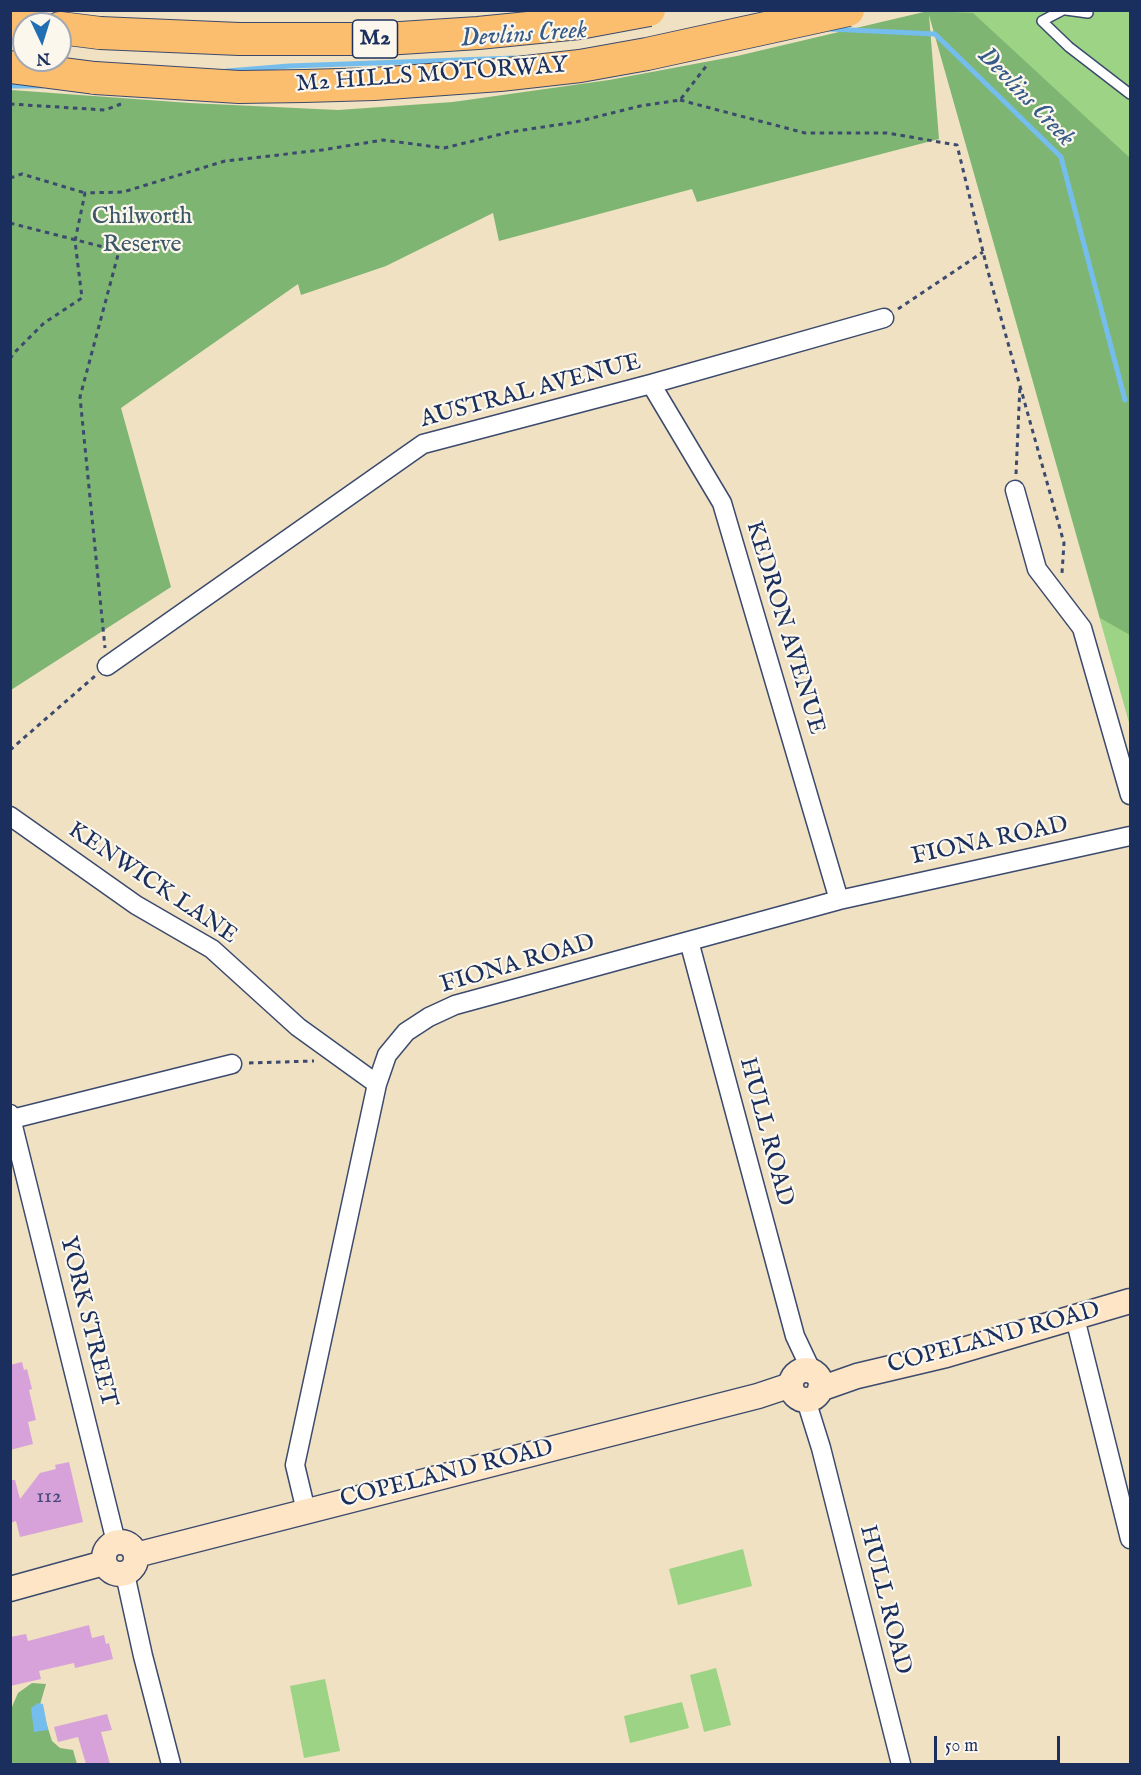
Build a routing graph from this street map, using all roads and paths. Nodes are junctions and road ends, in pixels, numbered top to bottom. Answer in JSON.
{"nodes":[{"id":1,"x":649,"y":10,"type":"edge"},
{"id":2,"x":848,"y":10,"type":"edge"},
{"id":3,"x":1065,"y":10,"type":"edge"},
{"id":4,"x":1088,"y":14,"type":"dead end"},
{"id":5,"x":72,"y":30,"type":"edge"},
{"id":6,"x":709,"y":62,"type":"dead end"},
{"id":7,"x":10,"y":67,"type":"edge"},
{"id":8,"x":1131,"y":94,"type":"edge"},
{"id":9,"x":680,"y":100,"type":"junction"},
{"id":10,"x":10,"y":178,"type":"edge"},
{"id":11,"x":85,"y":193,"type":"junction"},
{"id":12,"x":10,"y":223,"type":"edge"},
{"id":13,"x":75,"y":241,"type":"junction"},
{"id":14,"x":983,"y":252,"type":"junction"},
{"id":15,"x":884,"y":318,"type":"joint"},
{"id":16,"x":10,"y":359,"type":"edge"},
{"id":17,"x":1020,"y":380,"type":"junction"},
{"id":18,"x":651,"y":384,"type":"junction"},
{"id":19,"x":1015,"y":490,"type":"joint"},
{"id":20,"x":1060,"y":599,"type":"junction"},
{"id":21,"x":107,"y":666,"type":"junction"},
{"id":22,"x":10,"y":750,"type":"edge"},
{"id":23,"x":1131,"y":795,"type":"edge"},
{"id":24,"x":10,"y":816,"type":"edge"},
{"id":25,"x":1131,"y":836,"type":"edge"},
{"id":26,"x":839,"y":900,"type":"junction"},
{"id":27,"x":689,"y":941,"type":"junction"},
{"id":28,"x":232,"y":1064,"type":"joint"},
{"id":29,"x":322,"y":1064,"type":"dead end"},
{"id":30,"x":377,"y":1084,"type":"junction"},
{"id":31,"x":11,"y":1116,"type":"edge"},
{"id":32,"x":1131,"y":1301,"type":"edge"},
{"id":33,"x":1076,"y":1318,"type":"junction"},
{"id":34,"x":807,"y":1386,"type":"junction"},
{"id":35,"x":306,"y":1511,"type":"junction"},
{"id":36,"x":1131,"y":1539,"type":"edge"},
{"id":37,"x":120,"y":1558,"type":"junction"},
{"id":38,"x":10,"y":1589,"type":"edge"},
{"id":39,"x":171,"y":1764,"type":"edge"},
{"id":40,"x":901,"y":1764,"type":"edge"}],
"edges":[{"from":1,"to":5,"type":"highway","name":"M2 HILLS MOTORWAY","number":"M2","bridge":true},
{"from":2,"to":7,"type":"highway","name":"M2 HILLS MOTORWAY","number":"M2","bridge":true},
{"from":3,"to":4,"type":"lane"},
{"from":3,"to":8,"type":"lane"},
{"from":6,"to":9,"type":"path"},
{"from":9,"to":11,"type":"path"},
{"from":9,"to":14,"type":"path"},
{"from":10,"to":11,"type":"path"},
{"from":11,"to":13,"type":"path"},
{"from":12,"to":13,"type":"path"},
{"from":13,"to":16,"type":"path"},
{"from":13,"to":21,"type":"path"},
{"from":14,"to":15,"type":"path"},
{"from":14,"to":17,"type":"path"},
{"from":15,"to":18,"type":"street","name":"AUSTRAL AVENUE"},
{"from":17,"to":19,"type":"path"},
{"from":17,"to":20,"type":"path"},
{"from":18,"to":21,"type":"street","name":"AUSTRAL AVENUE"},
{"from":18,"to":26,"type":"street","name":"KEDRON AVENUE"},
{"from":19,"to":20,"type":"street"},
{"from":20,"to":23,"type":"street"},
{"from":21,"to":22,"type":"path"},
{"from":24,"to":30,"type":"street","name":"KENWICK LANE"},
{"from":25,"to":26,"type":"street","name":"FIONA ROAD"},
{"from":26,"to":27,"type":"street","name":"FIONA ROAD"},
{"from":27,"to":30,"type":"street","name":"FIONA ROAD"},
{"from":27,"to":34,"type":"street","name":"HULL ROAD"},
{"from":28,"to":29,"type":"path"},
{"from":28,"to":31,"type":"street"},
{"from":30,"to":35,"type":"street","name":"FIONA ROAD"},
{"from":31,"to":37,"type":"street","name":"YORK STREET"},
{"from":32,"to":33,"type":"main road","name":"COPELAND ROAD"},
{"from":33,"to":34,"type":"main road","name":"COPELAND ROAD"},
{"from":33,"to":36,"type":"street"},
{"from":34,"to":35,"type":"main road","name":"COPELAND ROAD"},
{"from":34,"to":40,"type":"street","name":"HULL ROAD"},
{"from":35,"to":37,"type":"main road","name":"COPELAND ROAD"},
{"from":37,"to":38,"type":"main road","name":"COPELAND ROAD"},
{"from":37,"to":39,"type":"street","name":"YORK STREET"}]}
